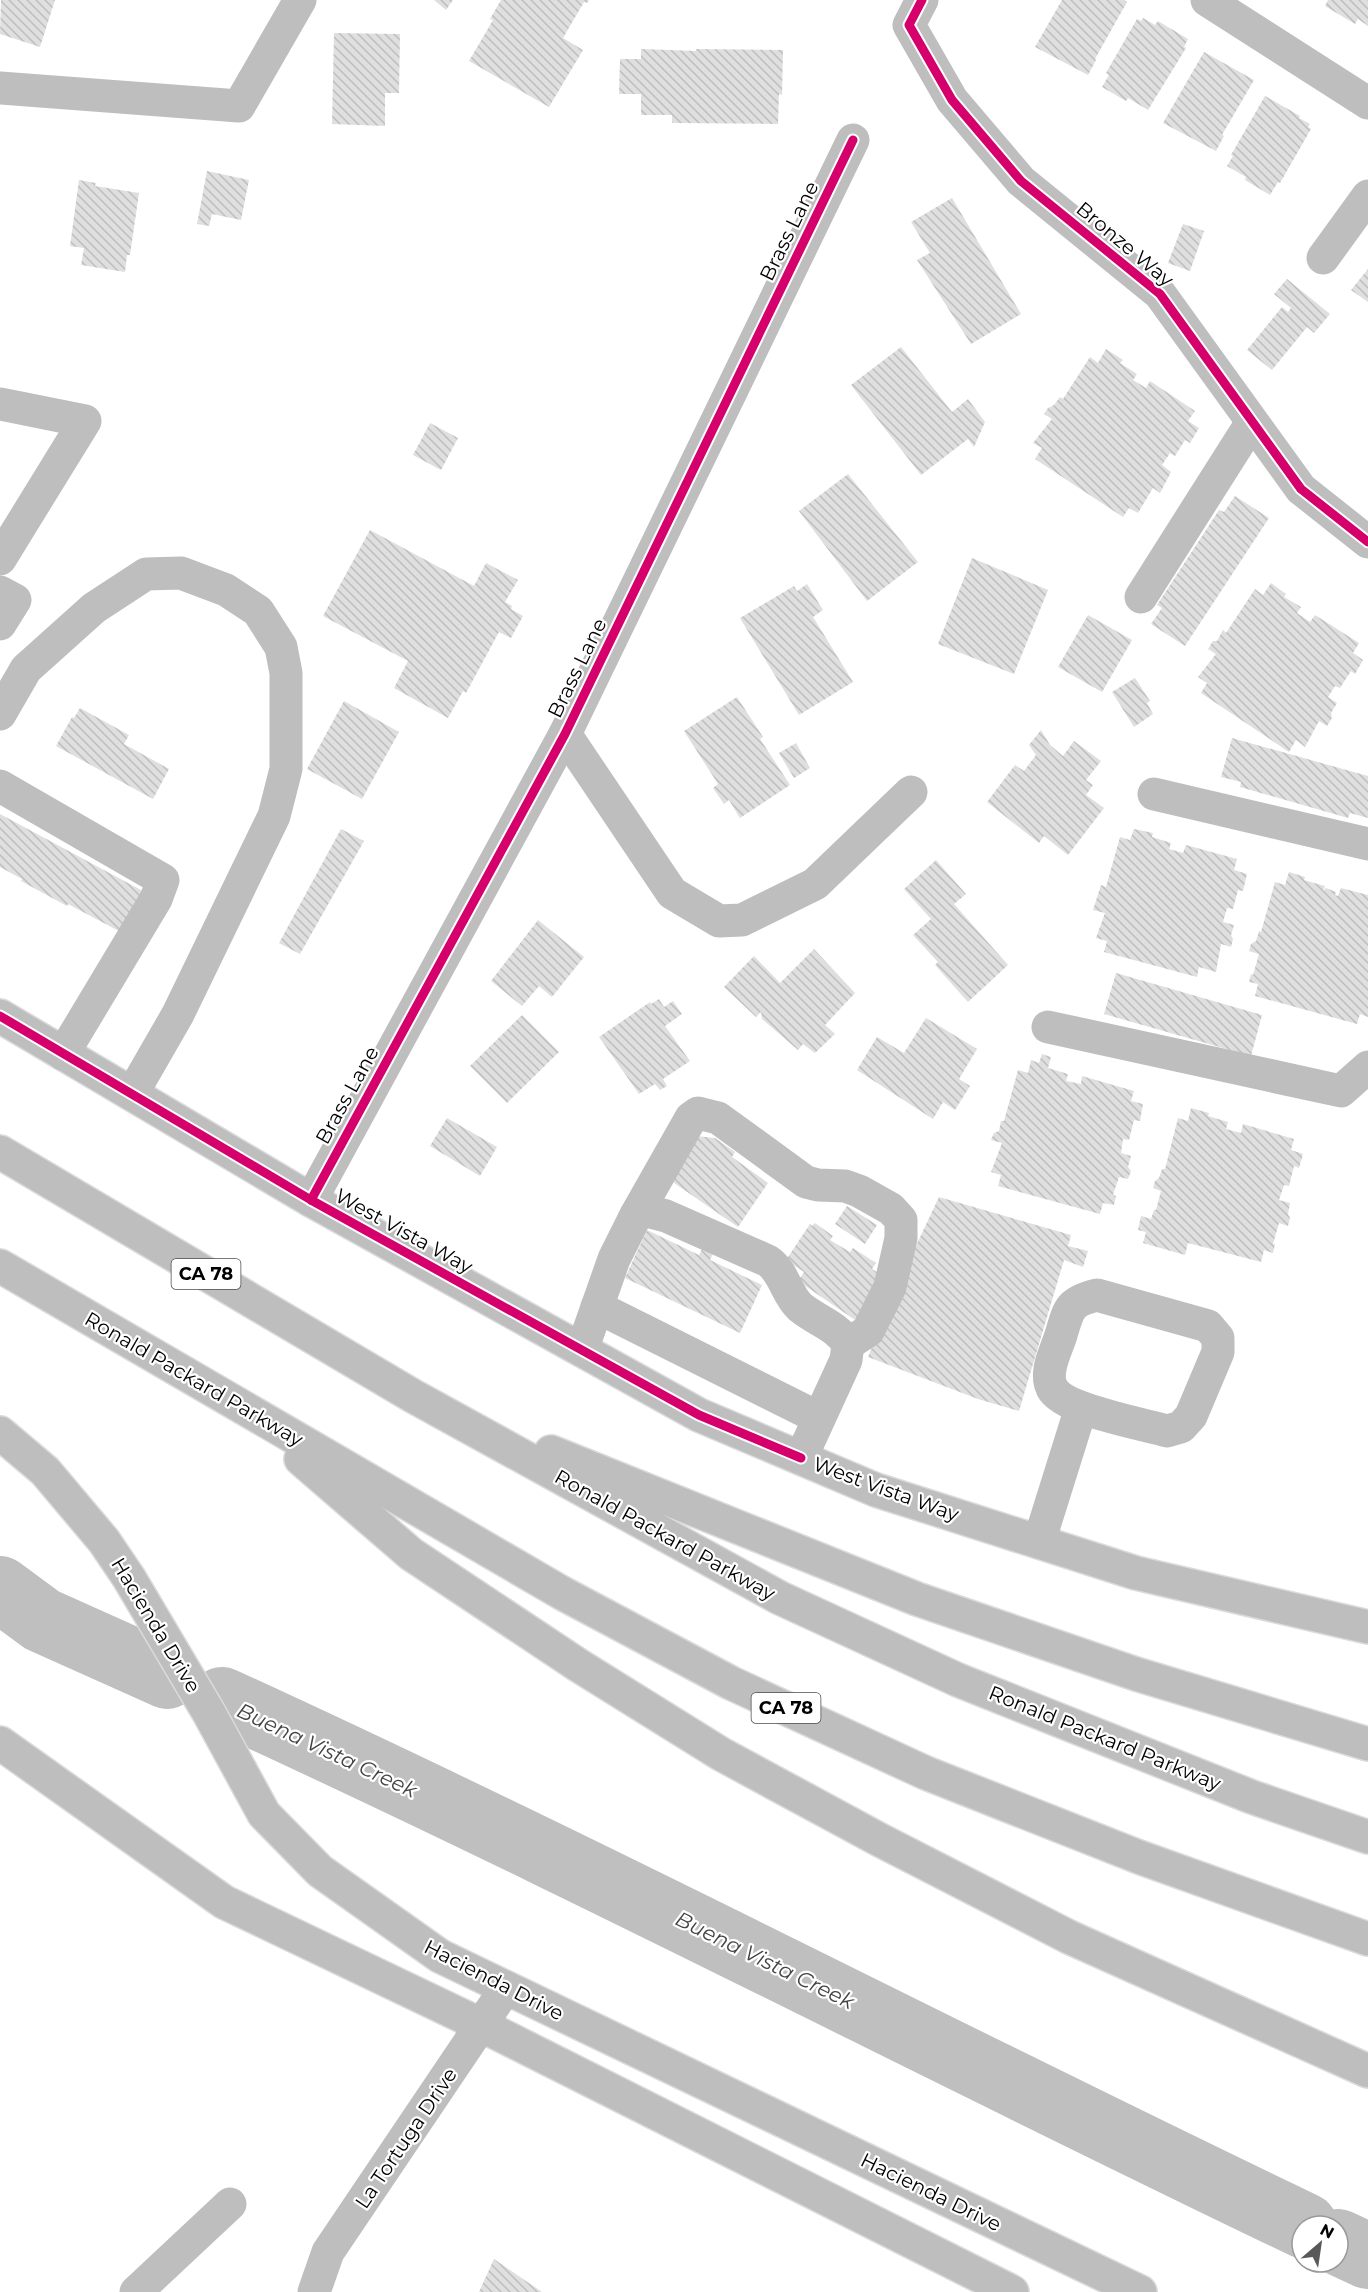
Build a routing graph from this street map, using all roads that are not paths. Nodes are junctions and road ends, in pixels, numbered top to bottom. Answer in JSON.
{"nodes":[{"id":1,"x":300,"y":0,"type":"edge"},
{"id":2,"x":1207,"y":0,"type":"edge"},
{"id":3,"x":915,"y":13,"type":"edge"},
{"id":4,"x":0,"y":88,"type":"edge"},
{"id":5,"x":1368,"y":103,"type":"edge"},
{"id":6,"x":853,"y":140,"type":"dead end"},
{"id":7,"x":1368,"y":196,"type":"edge"},
{"id":8,"x":1323,"y":258,"type":"dead end"},
{"id":9,"x":0,"y":404,"type":"edge"},
{"id":10,"x":1252,"y":422,"type":"junction"},
{"id":11,"x":1368,"y":542,"type":"edge"},
{"id":12,"x":0,"y":559,"type":"edge"},
{"id":13,"x":0,"y":592,"type":"edge"},
{"id":14,"x":1141,"y":597,"type":"dead end"},
{"id":15,"x":0,"y":624,"type":"edge"},
{"id":16,"x":0,"y":714,"type":"edge"},
{"id":17,"x":565,"y":734,"type":"junction"},
{"id":18,"x":0,"y":786,"type":"edge"},
{"id":19,"x":911,"y":792,"type":"dead end"},
{"id":20,"x":1154,"y":794,"type":"dead end"},
{"id":21,"x":1368,"y":844,"type":"edge"},
{"id":22,"x":0,"y":1016,"type":"edge"},
{"id":23,"x":1048,"y":1027,"type":"dead end"},
{"id":24,"x":63,"y":1054,"type":"junction"},
{"id":25,"x":1368,"y":1067,"type":"edge"},
{"id":26,"x":132,"y":1094,"type":"junction"},
{"id":27,"x":0,"y":1152,"type":"edge"},
{"id":28,"x":311,"y":1200,"type":"junction"},
{"id":29,"x":636,"y":1215,"type":"junction"},
{"id":30,"x":0,"y":1266,"type":"edge"},
{"id":31,"x":597,"y":1307,"type":"junction"},
{"id":32,"x":848,"y":1344,"type":"junction"},
{"id":33,"x":582,"y":1350,"type":"junction"},
{"id":34,"x":412,"y":1396,"type":"junction"},
{"id":35,"x":238,"y":1405,"type":"junction"},
{"id":36,"x":1081,"y":1408,"type":"junction"},
{"id":37,"x":819,"y":1418,"type":"junction"},
{"id":38,"x":0,"y":1433,"type":"edge"},
{"id":39,"x":801,"y":1458,"type":"junction"},
{"id":40,"x":1039,"y":1542,"type":"junction"},
{"id":41,"x":1368,"y":1627,"type":"edge"},
{"id":42,"x":0,"y":1743,"type":"edge"},
{"id":43,"x":1368,"y":1744,"type":"edge"},
{"id":44,"x":1368,"y":1838,"type":"edge"},
{"id":45,"x":1368,"y":1939,"type":"edge"},
{"id":46,"x":506,"y":1988,"type":"junction"},
{"id":47,"x":481,"y":2025,"type":"junction"},
{"id":48,"x":1368,"y":2071,"type":"edge"},
{"id":49,"x":230,"y":2205,"type":"dead end"},
{"id":50,"x":136,"y":2292,"type":"edge"},
{"id":51,"x":314,"y":2292,"type":"edge"},
{"id":52,"x":1012,"y":2292,"type":"edge"},
{"id":53,"x":1140,"y":2292,"type":"edge"}],
"edges":[{"from":1,"to":4,"type":"main road"},
{"from":2,"to":5,"type":"main road"},
{"from":3,"to":10,"type":"main road","name":"Bronze Way"},
{"from":6,"to":17,"type":"main road","name":"Brass Lane"},
{"from":7,"to":8,"type":"main road"},
{"from":9,"to":12,"type":"main road"},
{"from":10,"to":11,"type":"main road","name":"Bronze Way"},
{"from":10,"to":14,"type":"main road"},
{"from":13,"to":15,"type":"main road"},
{"from":16,"to":26,"type":"main road"},
{"from":17,"to":19,"type":"main road","name":"Brass Lane"},
{"from":17,"to":28,"type":"main road","name":"Brass Lane"},
{"from":18,"to":24,"type":"main road"},
{"from":20,"to":21,"type":"main road"},
{"from":22,"to":24,"type":"main road","name":"West Vista Way"},
{"from":23,"to":25,"type":"main road"},
{"from":24,"to":26,"type":"main road","name":"West Vista Way"},
{"from":26,"to":28,"type":"main road","name":"West Vista Way"},
{"from":27,"to":34,"type":"main road","name":"Ronald Packard Parkway","number":"CA 78"},
{"from":28,"to":33,"type":"main road","name":"West Vista Way"},
{"from":29,"to":31,"type":"main road"},
{"from":29,"to":32,"type":"main road"},
{"from":29,"to":32,"type":"main road"},
{"from":30,"to":35,"type":"main road","name":"Ronald Packard Parkway","number":"CA 78"},
{"from":31,"to":33,"type":"main road"},
{"from":31,"to":37,"type":"main road"},
{"from":32,"to":37,"type":"main road"},
{"from":33,"to":39,"type":"main road","name":"West Vista Way"},
{"from":34,"to":43,"type":"main road"},
{"from":34,"to":44,"type":"main road","name":"Ronald Packard Parkway","number":"CA 78"},
{"from":35,"to":45,"type":"main road","name":"Ronald Packard Parkway","number":"CA 78"},
{"from":35,"to":48,"type":"main road"},
{"from":36,"to":36,"type":"main road"},
{"from":36,"to":40,"type":"main road"},
{"from":37,"to":39,"type":"main road"},
{"from":38,"to":46,"type":"main road","name":"Hacienda Drive"},
{"from":39,"to":40,"type":"main road","name":"West Vista Way"},
{"from":40,"to":41,"type":"main road","name":"West Vista Way"},
{"from":42,"to":47,"type":"main road"},
{"from":46,"to":47,"type":"main road","name":"La Tortuga Drive"},
{"from":46,"to":53,"type":"main road","name":"Hacienda Drive"},
{"from":47,"to":51,"type":"main road","name":"La Tortuga Drive"},
{"from":47,"to":52,"type":"main road"},
{"from":49,"to":50,"type":"main road"}]}
